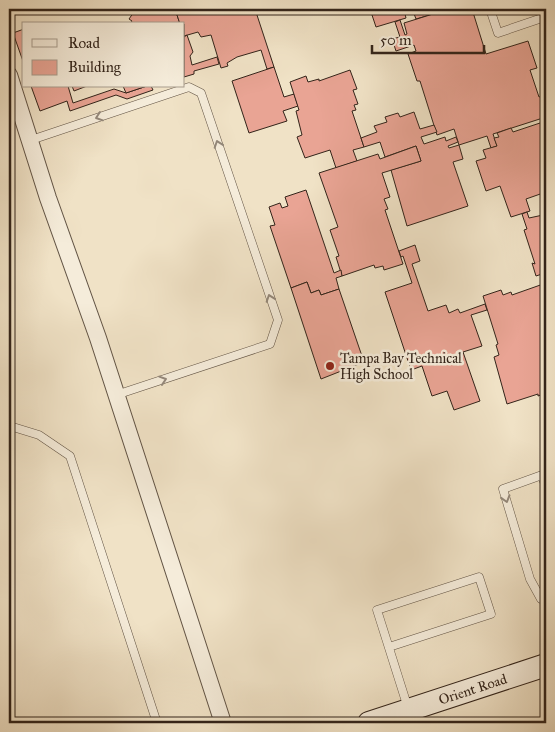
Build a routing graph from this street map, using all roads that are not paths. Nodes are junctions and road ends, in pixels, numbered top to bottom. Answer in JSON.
{"nodes":[{"id":1,"x":490,"y":9,"type":"edge"},
{"id":2,"x":542,"y":9,"type":"edge"},
{"id":3,"x":546,"y":19,"type":"edge"},
{"id":4,"x":9,"y":75,"type":"edge"},
{"id":5,"x":31,"y":140,"type":"junction"},
{"id":6,"x":116,"y":395,"type":"junction"},
{"id":7,"x":9,"y":429,"type":"edge"},
{"id":8,"x":546,"y":488,"type":"edge"},
{"id":9,"x":546,"y":600,"type":"edge"},
{"id":10,"x":389,"y":647,"type":"junction"},
{"id":11,"x":546,"y":665,"type":"edge"},
{"id":12,"x":409,"y":710,"type":"junction"},
{"id":13,"x":157,"y":723,"type":"edge"},
{"id":14,"x":223,"y":723,"type":"edge"},
{"id":15,"x":369,"y":723,"type":"edge"}],
"edges":[{"from":1,"to":3,"type":"lane"},
{"from":2,"to":3,"type":"lane"},
{"from":4,"to":5,"type":"street"},
{"from":5,"to":6,"type":"street"},
{"from":6,"to":5,"type":"lane","one_way":true},
{"from":6,"to":14,"type":"street"},
{"from":7,"to":13,"type":"lane"},
{"from":8,"to":9,"type":"lane","one_way":true},
{"from":10,"to":10,"type":"lane"},
{"from":10,"to":12,"type":"lane"},
{"from":11,"to":12,"type":"street","name":"Orient Road"},
{"from":12,"to":15,"type":"street","name":"Orient Road"}]}
